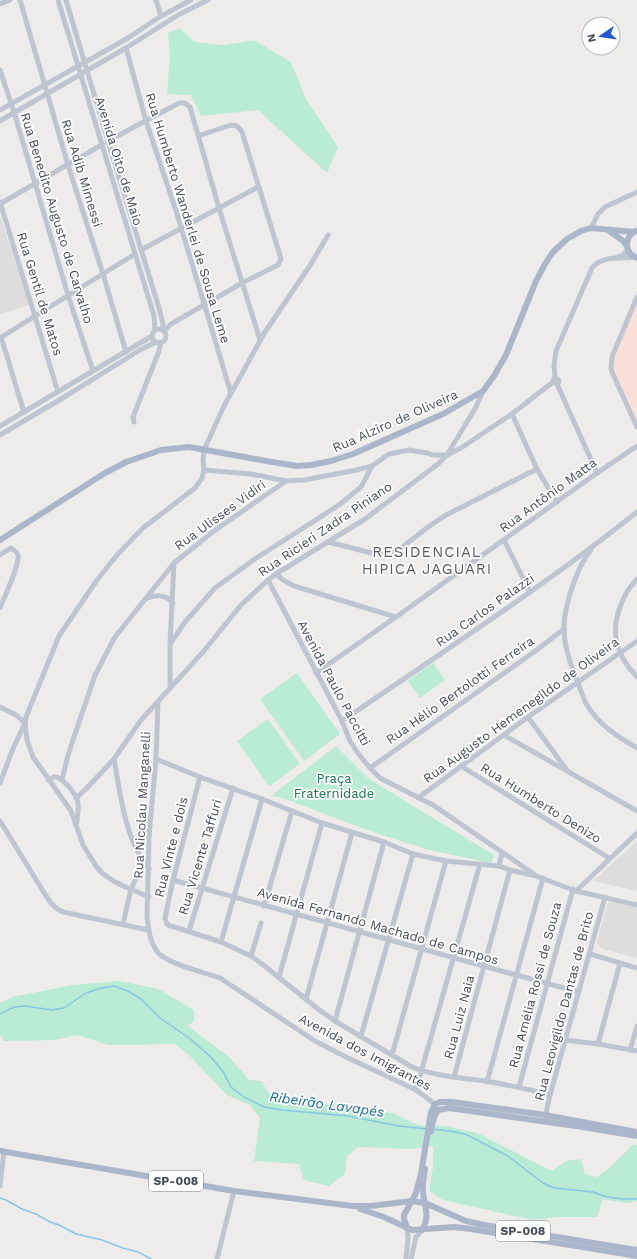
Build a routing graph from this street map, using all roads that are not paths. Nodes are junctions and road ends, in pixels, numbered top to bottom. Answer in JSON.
{"nodes":[{"id":1,"x":10,"y":0,"type":"edge"},
{"id":2,"x":20,"y":0,"type":"edge"},
{"id":3,"x":58,"y":0,"type":"edge"},
{"id":4,"x":66,"y":0,"type":"edge"},
{"id":5,"x":156,"y":0,"type":"edge"},
{"id":6,"x":191,"y":0,"type":"edge"},
{"id":7,"x":208,"y":0,"type":"edge"},
{"id":8,"x":201,"y":2,"type":"edge"},
{"id":9,"x":0,"y":4,"type":"edge"},
{"id":10,"x":161,"y":16,"type":"junction"},
{"id":11,"x":126,"y":48,"type":"junction"},
{"id":12,"x":85,"y":62,"type":"junction"},
{"id":13,"x":79,"y":65,"type":"junction"},
{"id":14,"x":0,"y":70,"type":"edge"},
{"id":15,"x":88,"y":71,"type":"junction"},
{"id":16,"x":82,"y":75,"type":"junction"},
{"id":17,"x":44,"y":85,"type":"junction"},
{"id":18,"x":47,"y":93,"type":"junction"},
{"id":19,"x":11,"y":103,"type":"junction"},
{"id":20,"x":0,"y":110,"type":"edge"},
{"id":21,"x":14,"y":112,"type":"junction"},
{"id":22,"x":0,"y":120,"type":"edge"},
{"id":23,"x":146,"y":121,"type":"junction"},
{"id":24,"x":198,"y":136,"type":"junction"},
{"id":25,"x":108,"y":141,"type":"junction"},
{"id":26,"x":103,"y":144,"type":"junction"},
{"id":27,"x":68,"y":165,"type":"junction"},
{"id":28,"x":35,"y":183,"type":"junction"},
{"id":29,"x":258,"y":187,"type":"junction"},
{"id":30,"x":637,"y":192,"type":"edge"},
{"id":31,"x":0,"y":203,"type":"edge"},
{"id":32,"x":219,"y":208,"type":"junction"},
{"id":33,"x":591,"y":228,"type":"junction"},
{"id":34,"x":181,"y":229,"type":"junction"},
{"id":35,"x":608,"y":230,"type":"junction"},
{"id":36,"x":635,"y":231,"type":"edge"},
{"id":37,"x":328,"y":235,"type":"dead end"},
{"id":38,"x":627,"y":247,"type":"junction"},
{"id":39,"x":141,"y":250,"type":"junction"},
{"id":40,"x":135,"y":254,"type":"junction"},
{"id":41,"x":616,"y":258,"type":"junction"},
{"id":42,"x":636,"y":258,"type":"edge"},
{"id":43,"x":103,"y":274,"type":"junction"},
{"id":44,"x":242,"y":283,"type":"junction"},
{"id":45,"x":68,"y":295,"type":"junction"},
{"id":46,"x":637,"y":297,"type":"edge"},
{"id":47,"x":204,"y":306,"type":"junction"},
{"id":48,"x":35,"y":316,"type":"junction"},
{"id":49,"x":155,"y":330,"type":"junction"},
{"id":50,"x":163,"y":330,"type":"junction"},
{"id":51,"x":152,"y":336,"type":"junction"},
{"id":52,"x":0,"y":337,"type":"edge"},
{"id":53,"x":260,"y":340,"type":"junction"},
{"id":54,"x":158,"y":342,"type":"junction"},
{"id":55,"x":126,"y":352,"type":"junction"},
{"id":56,"x":93,"y":371,"type":"junction"},
{"id":57,"x":555,"y":381,"type":"junction"},
{"id":58,"x":483,"y":391,"type":"junction"},
{"id":59,"x":58,"y":392,"type":"junction"},
{"id":60,"x":231,"y":394,"type":"junction"},
{"id":61,"x":24,"y":412,"type":"junction"},
{"id":62,"x":512,"y":414,"type":"junction"},
{"id":63,"x":134,"y":422,"type":"dead end"},
{"id":64,"x":0,"y":426,"type":"edge"},
{"id":65,"x":637,"y":427,"type":"edge"},
{"id":66,"x":0,"y":435,"type":"edge"},
{"id":67,"x":637,"y":446,"type":"edge"},
{"id":68,"x":204,"y":450,"type":"junction"},
{"id":69,"x":447,"y":455,"type":"junction"},
{"id":70,"x":372,"y":466,"type":"junction"},
{"id":71,"x":537,"y":469,"type":"junction"},
{"id":72,"x":204,"y":470,"type":"junction"},
{"id":73,"x":597,"y":473,"type":"junction"},
{"id":74,"x":286,"y":481,"type":"junction"},
{"id":75,"x":557,"y":502,"type":"junction"},
{"id":76,"x":637,"y":512,"type":"edge"},
{"id":77,"x":0,"y":540,"type":"edge"},
{"id":78,"x":504,"y":540,"type":"junction"},
{"id":79,"x":328,"y":542,"type":"junction"},
{"id":80,"x":596,"y":544,"type":"junction"},
{"id":81,"x":0,"y":554,"type":"edge"},
{"id":82,"x":174,"y":563,"type":"junction"},
{"id":83,"x":276,"y":574,"type":"junction"},
{"id":84,"x":637,"y":579,"type":"edge"},
{"id":85,"x":268,"y":580,"type":"junction"},
{"id":86,"x":530,"y":592,"type":"junction"},
{"id":87,"x":145,"y":599,"type":"junction"},
{"id":88,"x":173,"y":603,"type":"junction"},
{"id":89,"x":0,"y":608,"type":"edge"},
{"id":90,"x":396,"y":617,"type":"junction"},
{"id":91,"x":564,"y":629,"type":"junction"},
{"id":92,"x":637,"y":641,"type":"edge"},
{"id":93,"x":170,"y":644,"type":"junction"},
{"id":94,"x":620,"y":652,"type":"junction"},
{"id":95,"x":316,"y":673,"type":"junction"},
{"id":96,"x":637,"y":677,"type":"edge"},
{"id":97,"x":578,"y":682,"type":"junction"},
{"id":98,"x":170,"y":688,"type":"junction"},
{"id":99,"x":158,"y":703,"type":"junction"},
{"id":100,"x":0,"y":707,"type":"edge"},
{"id":101,"x":528,"y":717,"type":"junction"},
{"id":102,"x":342,"y":721,"type":"junction"},
{"id":103,"x":25,"y":723,"type":"junction"},
{"id":104,"x":504,"y":735,"type":"junction"},
{"id":105,"x":637,"y":748,"type":"edge"},
{"id":106,"x":114,"y":759,"type":"junction"},
{"id":107,"x":156,"y":759,"type":"junction"},
{"id":108,"x":461,"y":766,"type":"junction"},
{"id":109,"x":370,"y":768,"type":"junction"},
{"id":110,"x":567,"y":771,"type":"junction"},
{"id":111,"x":200,"y":777,"type":"junction"},
{"id":112,"x":48,"y":780,"type":"junction"},
{"id":113,"x":62,"y":780,"type":"junction"},
{"id":114,"x":0,"y":783,"type":"edge"},
{"id":115,"x":233,"y":788,"type":"junction"},
{"id":116,"x":76,"y":798,"type":"junction"},
{"id":117,"x":262,"y":798,"type":"junction"},
{"id":118,"x":418,"y":798,"type":"junction"},
{"id":119,"x":71,"y":811,"type":"junction"},
{"id":120,"x":292,"y":811,"type":"junction"},
{"id":121,"x":637,"y":811,"type":"edge"},
{"id":122,"x":77,"y":815,"type":"junction"},
{"id":123,"x":0,"y":821,"type":"edge"},
{"id":124,"x":322,"y":823,"type":"junction"},
{"id":125,"x":77,"y":827,"type":"junction"},
{"id":126,"x":352,"y":833,"type":"junction"},
{"id":127,"x":637,"y":833,"type":"edge"},
{"id":128,"x":384,"y":842,"type":"junction"},
{"id":129,"x":502,"y":853,"type":"junction"},
{"id":130,"x":413,"y":854,"type":"junction"},
{"id":131,"x":609,"y":858,"type":"junction"},
{"id":132,"x":446,"y":861,"type":"junction"},
{"id":133,"x":144,"y":862,"type":"junction"},
{"id":134,"x":480,"y":864,"type":"junction"},
{"id":135,"x":500,"y":866,"type":"junction"},
{"id":136,"x":149,"y":869,"type":"junction"},
{"id":137,"x":510,"y":870,"type":"junction"},
{"id":138,"x":536,"y":876,"type":"junction"},
{"id":139,"x":543,"y":878,"type":"junction"},
{"id":140,"x":173,"y":880,"type":"junction"},
{"id":141,"x":202,"y":888,"type":"junction"},
{"id":142,"x":131,"y":889,"type":"junction"},
{"id":143,"x":574,"y":890,"type":"junction"},
{"id":144,"x":149,"y":897,"type":"junction"},
{"id":145,"x":234,"y":897,"type":"junction"},
{"id":146,"x":605,"y":898,"type":"junction"},
{"id":147,"x":637,"y":905,"type":"edge"},
{"id":148,"x":264,"y":906,"type":"junction"},
{"id":149,"x":296,"y":915,"type":"junction"},
{"id":150,"x":261,"y":923,"type":"dead end"},
{"id":151,"x":327,"y":923,"type":"junction"},
{"id":152,"x":123,"y":924,"type":"junction"},
{"id":153,"x":148,"y":930,"type":"junction"},
{"id":154,"x":189,"y":931,"type":"junction"},
{"id":155,"x":359,"y":932,"type":"junction"},
{"id":156,"x":389,"y":940,"type":"junction"},
{"id":157,"x":220,"y":942,"type":"junction"},
{"id":158,"x":421,"y":948,"type":"junction"},
{"id":159,"x":590,"y":954,"type":"junction"},
{"id":160,"x":250,"y":956,"type":"junction"},
{"id":161,"x":453,"y":957,"type":"junction"},
{"id":162,"x":620,"y":963,"type":"junction"},
{"id":163,"x":484,"y":966,"type":"junction"},
{"id":164,"x":637,"y":968,"type":"edge"},
{"id":165,"x":516,"y":975,"type":"junction"},
{"id":166,"x":279,"y":977,"type":"junction"},
{"id":167,"x":547,"y":984,"type":"junction"},
{"id":168,"x":579,"y":992,"type":"junction"},
{"id":169,"x":244,"y":994,"type":"joint"},
{"id":170,"x":306,"y":999,"type":"junction"},
{"id":171,"x":335,"y":1021,"type":"junction"},
{"id":172,"x":637,"y":1026,"type":"edge"},
{"id":173,"x":361,"y":1036,"type":"junction"},
{"id":174,"x":565,"y":1040,"type":"junction"},
{"id":175,"x":598,"y":1044,"type":"junction"},
{"id":176,"x":630,"y":1050,"type":"junction"},
{"id":177,"x":637,"y":1051,"type":"edge"},
{"id":178,"x":392,"y":1055,"type":"junction"},
{"id":179,"x":421,"y":1070,"type":"junction"},
{"id":180,"x":454,"y":1077,"type":"junction"},
{"id":181,"x":487,"y":1082,"type":"junction"},
{"id":182,"x":519,"y":1087,"type":"junction"},
{"id":183,"x":416,"y":1090,"type":"junction"},
{"id":184,"x":550,"y":1095,"type":"junction"},
{"id":185,"x":436,"y":1107,"type":"junction"},
{"id":186,"x":545,"y":1118,"type":"junction"},
{"id":187,"x":637,"y":1132,"type":"edge"},
{"id":188,"x":428,"y":1135,"type":"junction"},
{"id":189,"x":637,"y":1136,"type":"edge"},
{"id":190,"x":2,"y":1151,"type":"edge"},
{"id":191,"x":0,"y":1186,"type":"edge"},
{"id":192,"x":234,"y":1191,"type":"junction"},
{"id":193,"x":412,"y":1201,"type":"junction"},
{"id":194,"x":425,"y":1203,"type":"junction"},
{"id":195,"x":353,"y":1206,"type":"junction"},
{"id":196,"x":406,"y":1228,"type":"junction"},
{"id":197,"x":422,"y":1230,"type":"junction"},
{"id":198,"x":637,"y":1250,"type":"edge"},
{"id":199,"x":637,"y":1256,"type":"edge"},
{"id":200,"x":217,"y":1259,"type":"edge"},
{"id":201,"x":406,"y":1259,"type":"edge"},
{"id":202,"x":412,"y":1259,"type":"edge"}],
"edges":[{"from":1,"to":9,"type":"street"},
{"from":2,"to":17,"type":"street","name":"Rua Adib Mimessi"},
{"from":3,"to":13,"type":"street","name":"Avenida Oito de Maio"},
{"from":4,"to":12,"type":"street","name":"Avenida Oito de Maio"},
{"from":5,"to":10,"type":"street"},
{"from":6,"to":10,"type":"street"},
{"from":7,"to":8,"type":"street"},
{"from":8,"to":11,"type":"street"},
{"from":10,"to":12,"type":"street"},
{"from":11,"to":15,"type":"street"},
{"from":11,"to":23,"type":"street","name":"Rua Humberto Wanderlei de Sousa Leme"},
{"from":12,"to":13,"type":"street"},
{"from":12,"to":15,"type":"street","name":"Avenida Oito de Maio"},
{"from":13,"to":16,"type":"street","name":"Avenida Oito de Maio"},
{"from":13,"to":17,"type":"street"},
{"from":14,"to":19,"type":"street","name":"Rua Benedito Augusto de Carvalho"},
{"from":15,"to":16,"type":"street"},
{"from":15,"to":25,"type":"street","name":"Avenida Oito de Maio"},
{"from":16,"to":18,"type":"street"},
{"from":16,"to":26,"type":"street","name":"Avenida Oito de Maio"},
{"from":17,"to":18,"type":"street","name":"Rua Adib Mimessi"},
{"from":17,"to":19,"type":"street"},
{"from":18,"to":21,"type":"street"},
{"from":18,"to":27,"type":"street","name":"Rua Adib Mimessi"},
{"from":19,"to":20,"type":"street"},
{"from":19,"to":21,"type":"street","name":"Rua Benedito Augusto de Carvalho"},
{"from":21,"to":22,"type":"street"},
{"from":21,"to":28,"type":"street","name":"Rua Benedito Augusto de Carvalho"},
{"from":23,"to":24,"type":"street"},
{"from":23,"to":25,"type":"street"},
{"from":23,"to":34,"type":"street","name":"Rua Humberto Wanderlei de Sousa Leme"},
{"from":24,"to":29,"type":"street"},
{"from":24,"to":32,"type":"street"},
{"from":25,"to":39,"type":"street","name":"Avenida Oito de Maio"},
{"from":26,"to":27,"type":"street"},
{"from":26,"to":40,"type":"street","name":"Avenida Oito de Maio"},
{"from":27,"to":28,"type":"street"},
{"from":27,"to":43,"type":"street","name":"Rua Adib Mimessi"},
{"from":28,"to":31,"type":"street"},
{"from":28,"to":45,"type":"street","name":"Rua Benedito Augusto de Carvalho"},
{"from":29,"to":32,"type":"street"},
{"from":29,"to":44,"type":"street"},
{"from":30,"to":33,"type":"street"},
{"from":31,"to":48,"type":"street","name":"Rua Gentil de Matos"},
{"from":32,"to":34,"type":"street"},
{"from":32,"to":44,"type":"street"},
{"from":33,"to":35,"type":"main road"},
{"from":33,"to":58,"type":"main road","name":"Rua Alziro de Oliveira"},
{"from":34,"to":39,"type":"street"},
{"from":34,"to":47,"type":"street","name":"Rua Humberto Wanderlei de Sousa Leme"},
{"from":35,"to":36,"type":"main road"},
{"from":35,"to":38,"type":"main road"},
{"from":36,"to":38,"type":"main road"},
{"from":37,"to":53,"type":"street"},
{"from":38,"to":41,"type":"street"},
{"from":38,"to":42,"type":"main road"},
{"from":39,"to":50,"type":"street","name":"Avenida Oito de Maio"},
{"from":40,"to":43,"type":"street"},
{"from":40,"to":49,"type":"street","name":"Avenida Oito de Maio"},
{"from":41,"to":42,"type":"street"},
{"from":41,"to":57,"type":"street"},
{"from":43,"to":45,"type":"street"},
{"from":43,"to":55,"type":"street","name":"Rua Adib Mimessi"},
{"from":44,"to":47,"type":"street"},
{"from":44,"to":53,"type":"street"},
{"from":45,"to":48,"type":"street"},
{"from":45,"to":56,"type":"street","name":"Rua Benedito Augusto de Carvalho"},
{"from":46,"to":65,"type":"street"},
{"from":47,"to":50,"type":"street"},
{"from":47,"to":60,"type":"street","name":"Rua Humberto Wanderlei de Sousa Leme"},
{"from":48,"to":52,"type":"street"},
{"from":48,"to":59,"type":"street","name":"Rua Gentil de Matos"},
{"from":49,"to":50,"type":"street"},
{"from":49,"to":51,"type":"street"},
{"from":50,"to":54,"type":"street","name":"Avenida Oito de Maio"},
{"from":51,"to":54,"type":"street"},
{"from":51,"to":55,"type":"street"},
{"from":52,"to":61,"type":"street"},
{"from":53,"to":60,"type":"street"},
{"from":54,"to":63,"type":"street"},
{"from":54,"to":66,"type":"street"},
{"from":55,"to":56,"type":"street"},
{"from":56,"to":59,"type":"street"},
{"from":57,"to":62,"type":"street"},
{"from":57,"to":73,"type":"street"},
{"from":58,"to":68,"type":"main road","name":"Rua Alziro de Oliveira"},
{"from":58,"to":69,"type":"street","name":"Rua Ricieri Zadra Piniano"},
{"from":59,"to":61,"type":"street"},
{"from":60,"to":68,"type":"street"},
{"from":61,"to":64,"type":"street"},
{"from":62,"to":69,"type":"street"},
{"from":62,"to":71,"type":"street"},
{"from":67,"to":73,"type":"street","name":"Rua Antônio Matta"},
{"from":68,"to":72,"type":"street"},
{"from":68,"to":77,"type":"main road","name":"Rua Alziro de Oliveira"},
{"from":69,"to":70,"type":"street"},
{"from":69,"to":79,"type":"street","name":"Rua Ricieri Zadra Piniano"},
{"from":70,"to":74,"type":"street"},
{"from":70,"to":93,"type":"street"},
{"from":71,"to":75,"type":"street"},
{"from":71,"to":79,"type":"street"},
{"from":72,"to":74,"type":"street"},
{"from":72,"to":103,"type":"street"},
{"from":73,"to":75,"type":"street","name":"Rua Antônio Matta"},
{"from":74,"to":82,"type":"street","name":"Rua Ulisses Vidiri"},
{"from":75,"to":78,"type":"street","name":"Rua Antônio Matta"},
{"from":76,"to":80,"type":"street","name":"Rua Carlos Palazzi"},
{"from":78,"to":86,"type":"street"},
{"from":78,"to":90,"type":"street","name":"Rua Antônio Matta"},
{"from":79,"to":83,"type":"street","name":"Rua Ricieri Zadra Piniano"},
{"from":80,"to":86,"type":"street","name":"Rua Carlos Palazzi"},
{"from":80,"to":91,"type":"street"},
{"from":81,"to":89,"type":"street"},
{"from":82,"to":87,"type":"street","name":"Rua Ulisses Vidiri"},
{"from":82,"to":88,"type":"street"},
{"from":83,"to":85,"type":"street","name":"Rua Ricieri Zadra Piniano"},
{"from":83,"to":90,"type":"street"},
{"from":84,"to":94,"type":"street"},
{"from":85,"to":95,"type":"street","name":"Avenida Paulo Paccitti"},
{"from":85,"to":98,"type":"street","name":"Rua Ricieri Zadra Piniano"},
{"from":86,"to":102,"type":"street","name":"Rua Carlos Palazzi"},
{"from":87,"to":88,"type":"street"},
{"from":87,"to":113,"type":"street","name":"Rua Ulisses Vidiri"},
{"from":88,"to":93,"type":"street"},
{"from":90,"to":95,"type":"street","name":"Rua Antônio Matta"},
{"from":91,"to":97,"type":"street"},
{"from":91,"to":109,"type":"street","name":"Rua Hélio Bertolotti Ferreira"},
{"from":92,"to":94,"type":"street","name":"Rua Augusto Hemenegildo de Oliveira"},
{"from":93,"to":98,"type":"street"},
{"from":94,"to":96,"type":"street"},
{"from":94,"to":97,"type":"street","name":"Rua Augusto Hemenegildo de Oliveira"},
{"from":95,"to":102,"type":"street","name":"Avenida Paulo Paccitti"},
{"from":97,"to":101,"type":"street","name":"Rua Augusto Hemenegildo de Oliveira"},
{"from":97,"to":105,"type":"street"},
{"from":98,"to":99,"type":"street","name":"Rua Ricieri Zadra Piniano"},
{"from":99,"to":106,"type":"street","name":"Rua Ricieri Zadra Piniano"},
{"from":99,"to":107,"type":"street","name":"Rua Nicolau Manganelli"},
{"from":100,"to":103,"type":"street"},
{"from":101,"to":104,"type":"street","name":"Rua Augusto Hemenegildo de Oliveira"},
{"from":101,"to":110,"type":"street"},
{"from":102,"to":109,"type":"street","name":"Avenida Paulo Paccitti"},
{"from":103,"to":112,"type":"street"},
{"from":103,"to":114,"type":"street"},
{"from":104,"to":108,"type":"street","name":"Rua Augusto Hemenegildo de Oliveira"},
{"from":104,"to":110,"type":"street"},
{"from":106,"to":116,"type":"street","name":"Rua Ricieri Zadra Piniano"},
{"from":106,"to":133,"type":"street"},
{"from":107,"to":111,"type":"street"},
{"from":107,"to":136,"type":"street","name":"Rua Nicolau Manganelli"},
{"from":108,"to":118,"type":"street","name":"Rua Augusto Hemenegildo de Oliveira"},
{"from":108,"to":131,"type":"street","name":"Rua Humberto Denizo"},
{"from":109,"to":118,"type":"street","name":"Avenida Paulo Paccitti"},
{"from":110,"to":121,"type":"street"},
{"from":111,"to":115,"type":"street"},
{"from":111,"to":140,"type":"street","name":"Rua Vinte e dois"},
{"from":112,"to":113,"type":"street"},
{"from":112,"to":119,"type":"street"},
{"from":113,"to":116,"type":"street"},
{"from":115,"to":117,"type":"street"},
{"from":115,"to":141,"type":"street","name":"Rua Vicente Taffuri"},
{"from":116,"to":122,"type":"street"},
{"from":117,"to":120,"type":"street"},
{"from":117,"to":145,"type":"street"},
{"from":118,"to":129,"type":"street","name":"Avenida Paulo Paccitti"},
{"from":119,"to":122,"type":"street"},
{"from":119,"to":125,"type":"street"},
{"from":120,"to":124,"type":"street"},
{"from":120,"to":148,"type":"street"},
{"from":122,"to":125,"type":"street"},
{"from":123,"to":152,"type":"street"},
{"from":124,"to":126,"type":"street"},
{"from":124,"to":149,"type":"street"},
{"from":125,"to":142,"type":"street"},
{"from":126,"to":128,"type":"street"},
{"from":126,"to":151,"type":"street"},
{"from":127,"to":131,"type":"street"},
{"from":128,"to":130,"type":"street"},
{"from":128,"to":155,"type":"street"},
{"from":129,"to":135,"type":"street"},
{"from":129,"to":138,"type":"street","name":"Avenida Paulo Paccitti"},
{"from":130,"to":132,"type":"street"},
{"from":130,"to":156,"type":"street"},
{"from":131,"to":143,"type":"street"},
{"from":132,"to":134,"type":"street"},
{"from":132,"to":158,"type":"street"},
{"from":133,"to":136,"type":"street"},
{"from":133,"to":142,"type":"street"},
{"from":134,"to":135,"type":"street"},
{"from":134,"to":161,"type":"street"},
{"from":135,"to":137,"type":"street"},
{"from":136,"to":144,"type":"street","name":"Rua Nicolau Manganelli"},
{"from":137,"to":138,"type":"street"},
{"from":137,"to":163,"type":"street","name":"Rua Luiz Naia"},
{"from":138,"to":139,"type":"street"},
{"from":139,"to":143,"type":"street"},
{"from":139,"to":165,"type":"street"},
{"from":140,"to":141,"type":"street","name":"Avenida Fernando Machado de Campos"},
{"from":140,"to":154,"type":"street","name":"Rua Vinte e dois"},
{"from":141,"to":145,"type":"street","name":"Avenida Fernando Machado de Campos"},
{"from":141,"to":154,"type":"street","name":"Rua Vicente Taffuri"},
{"from":142,"to":144,"type":"street"},
{"from":142,"to":152,"type":"street"},
{"from":143,"to":146,"type":"street"},
{"from":143,"to":167,"type":"street","name":"Rua Amélia Rossi de Souza"},
{"from":144,"to":153,"type":"street","name":"Rua Nicolau Manganelli"},
{"from":145,"to":148,"type":"street","name":"Avenida Fernando Machado de Campos"},
{"from":145,"to":157,"type":"street"},
{"from":146,"to":147,"type":"street"},
{"from":146,"to":159,"type":"street","name":"Rua Leovigildo Dantas de Brito"},
{"from":148,"to":149,"type":"street","name":"Avenida Fernando Machado de Campos"},
{"from":149,"to":151,"type":"street","name":"Avenida Fernando Machado de Campos"},
{"from":149,"to":166,"type":"street"},
{"from":150,"to":160,"type":"street"},
{"from":151,"to":155,"type":"street","name":"Avenida Fernando Machado de Campos"},
{"from":151,"to":170,"type":"street"},
{"from":152,"to":153,"type":"street"},
{"from":153,"to":169,"type":"street","name":"Rua Nicolau Manganelli"},
{"from":154,"to":157,"type":"street"},
{"from":155,"to":156,"type":"street","name":"Avenida Fernando Machado de Campos"},
{"from":155,"to":171,"type":"street"},
{"from":156,"to":158,"type":"street","name":"Avenida Fernando Machado de Campos"},
{"from":156,"to":173,"type":"street"},
{"from":157,"to":160,"type":"street"},
{"from":158,"to":161,"type":"street","name":"Avenida Fernando Machado de Campos"},
{"from":158,"to":178,"type":"street"},
{"from":159,"to":162,"type":"street"},
{"from":159,"to":168,"type":"street","name":"Rua Leovigildo Dantas de Brito"},
{"from":160,"to":166,"type":"street"},
{"from":161,"to":163,"type":"street","name":"Avenida Fernando Machado de Campos"},
{"from":161,"to":179,"type":"street"},
{"from":162,"to":164,"type":"street"},
{"from":162,"to":175,"type":"street"},
{"from":163,"to":165,"type":"street","name":"Avenida Fernando Machado de Campos"},
{"from":163,"to":180,"type":"street","name":"Rua Luiz Naia"},
{"from":165,"to":167,"type":"street","name":"Avenida Fernando Machado de Campos"},
{"from":165,"to":181,"type":"street"},
{"from":166,"to":170,"type":"street"},
{"from":167,"to":168,"type":"street","name":"Avenida Fernando Machado de Campos"},
{"from":167,"to":182,"type":"street","name":"Rua Amélia Rossi de Souza"},
{"from":168,"to":174,"type":"street","name":"Rua Leovigildo Dantas de Brito"},
{"from":169,"to":183,"type":"street","name":"Avenida dos Imigrantes"},
{"from":170,"to":171,"type":"street"},
{"from":171,"to":173,"type":"street"},
{"from":172,"to":176,"type":"street"},
{"from":173,"to":178,"type":"street"},
{"from":174,"to":175,"type":"street"},
{"from":174,"to":184,"type":"street","name":"Rua Leovigildo Dantas de Brito"},
{"from":175,"to":176,"type":"street"},
{"from":176,"to":177,"type":"street"},
{"from":178,"to":179,"type":"street"},
{"from":179,"to":180,"type":"street"},
{"from":179,"to":183,"type":"street"},
{"from":180,"to":181,"type":"street"},
{"from":181,"to":182,"type":"street"},
{"from":182,"to":184,"type":"street"},
{"from":183,"to":185,"type":"street","name":"Avenida dos Imigrantes"},
{"from":184,"to":186,"type":"street","name":"Rua Leovigildo Dantas de Brito"},
{"from":185,"to":186,"type":"main road"},
{"from":185,"to":188,"type":"main road"},
{"from":186,"to":187,"type":"main road"},
{"from":186,"to":189,"type":"main road"},
{"from":188,"to":193,"type":"main road"},
{"from":188,"to":194,"type":"main road"},
{"from":190,"to":191,"type":"street"},
{"from":190,"to":192,"type":"main road","number":"SP-008"},
{"from":192,"to":195,"type":"main road","number":"SP-008"},
{"from":192,"to":200,"type":"street"},
{"from":193,"to":194,"type":"main road","number":"SP-008"},
{"from":193,"to":195,"type":"main road","number":"SP-008"},
{"from":193,"to":196,"type":"main road"},
{"from":194,"to":197,"type":"main road"},
{"from":194,"to":198,"type":"main road","number":"SP-008"},
{"from":195,"to":196,"type":"main road","number":"SP-008"},
{"from":196,"to":197,"type":"main road","number":"SP-008"},
{"from":196,"to":201,"type":"street"},
{"from":197,"to":199,"type":"main road","number":"SP-008"},
{"from":197,"to":202,"type":"street"}]}
